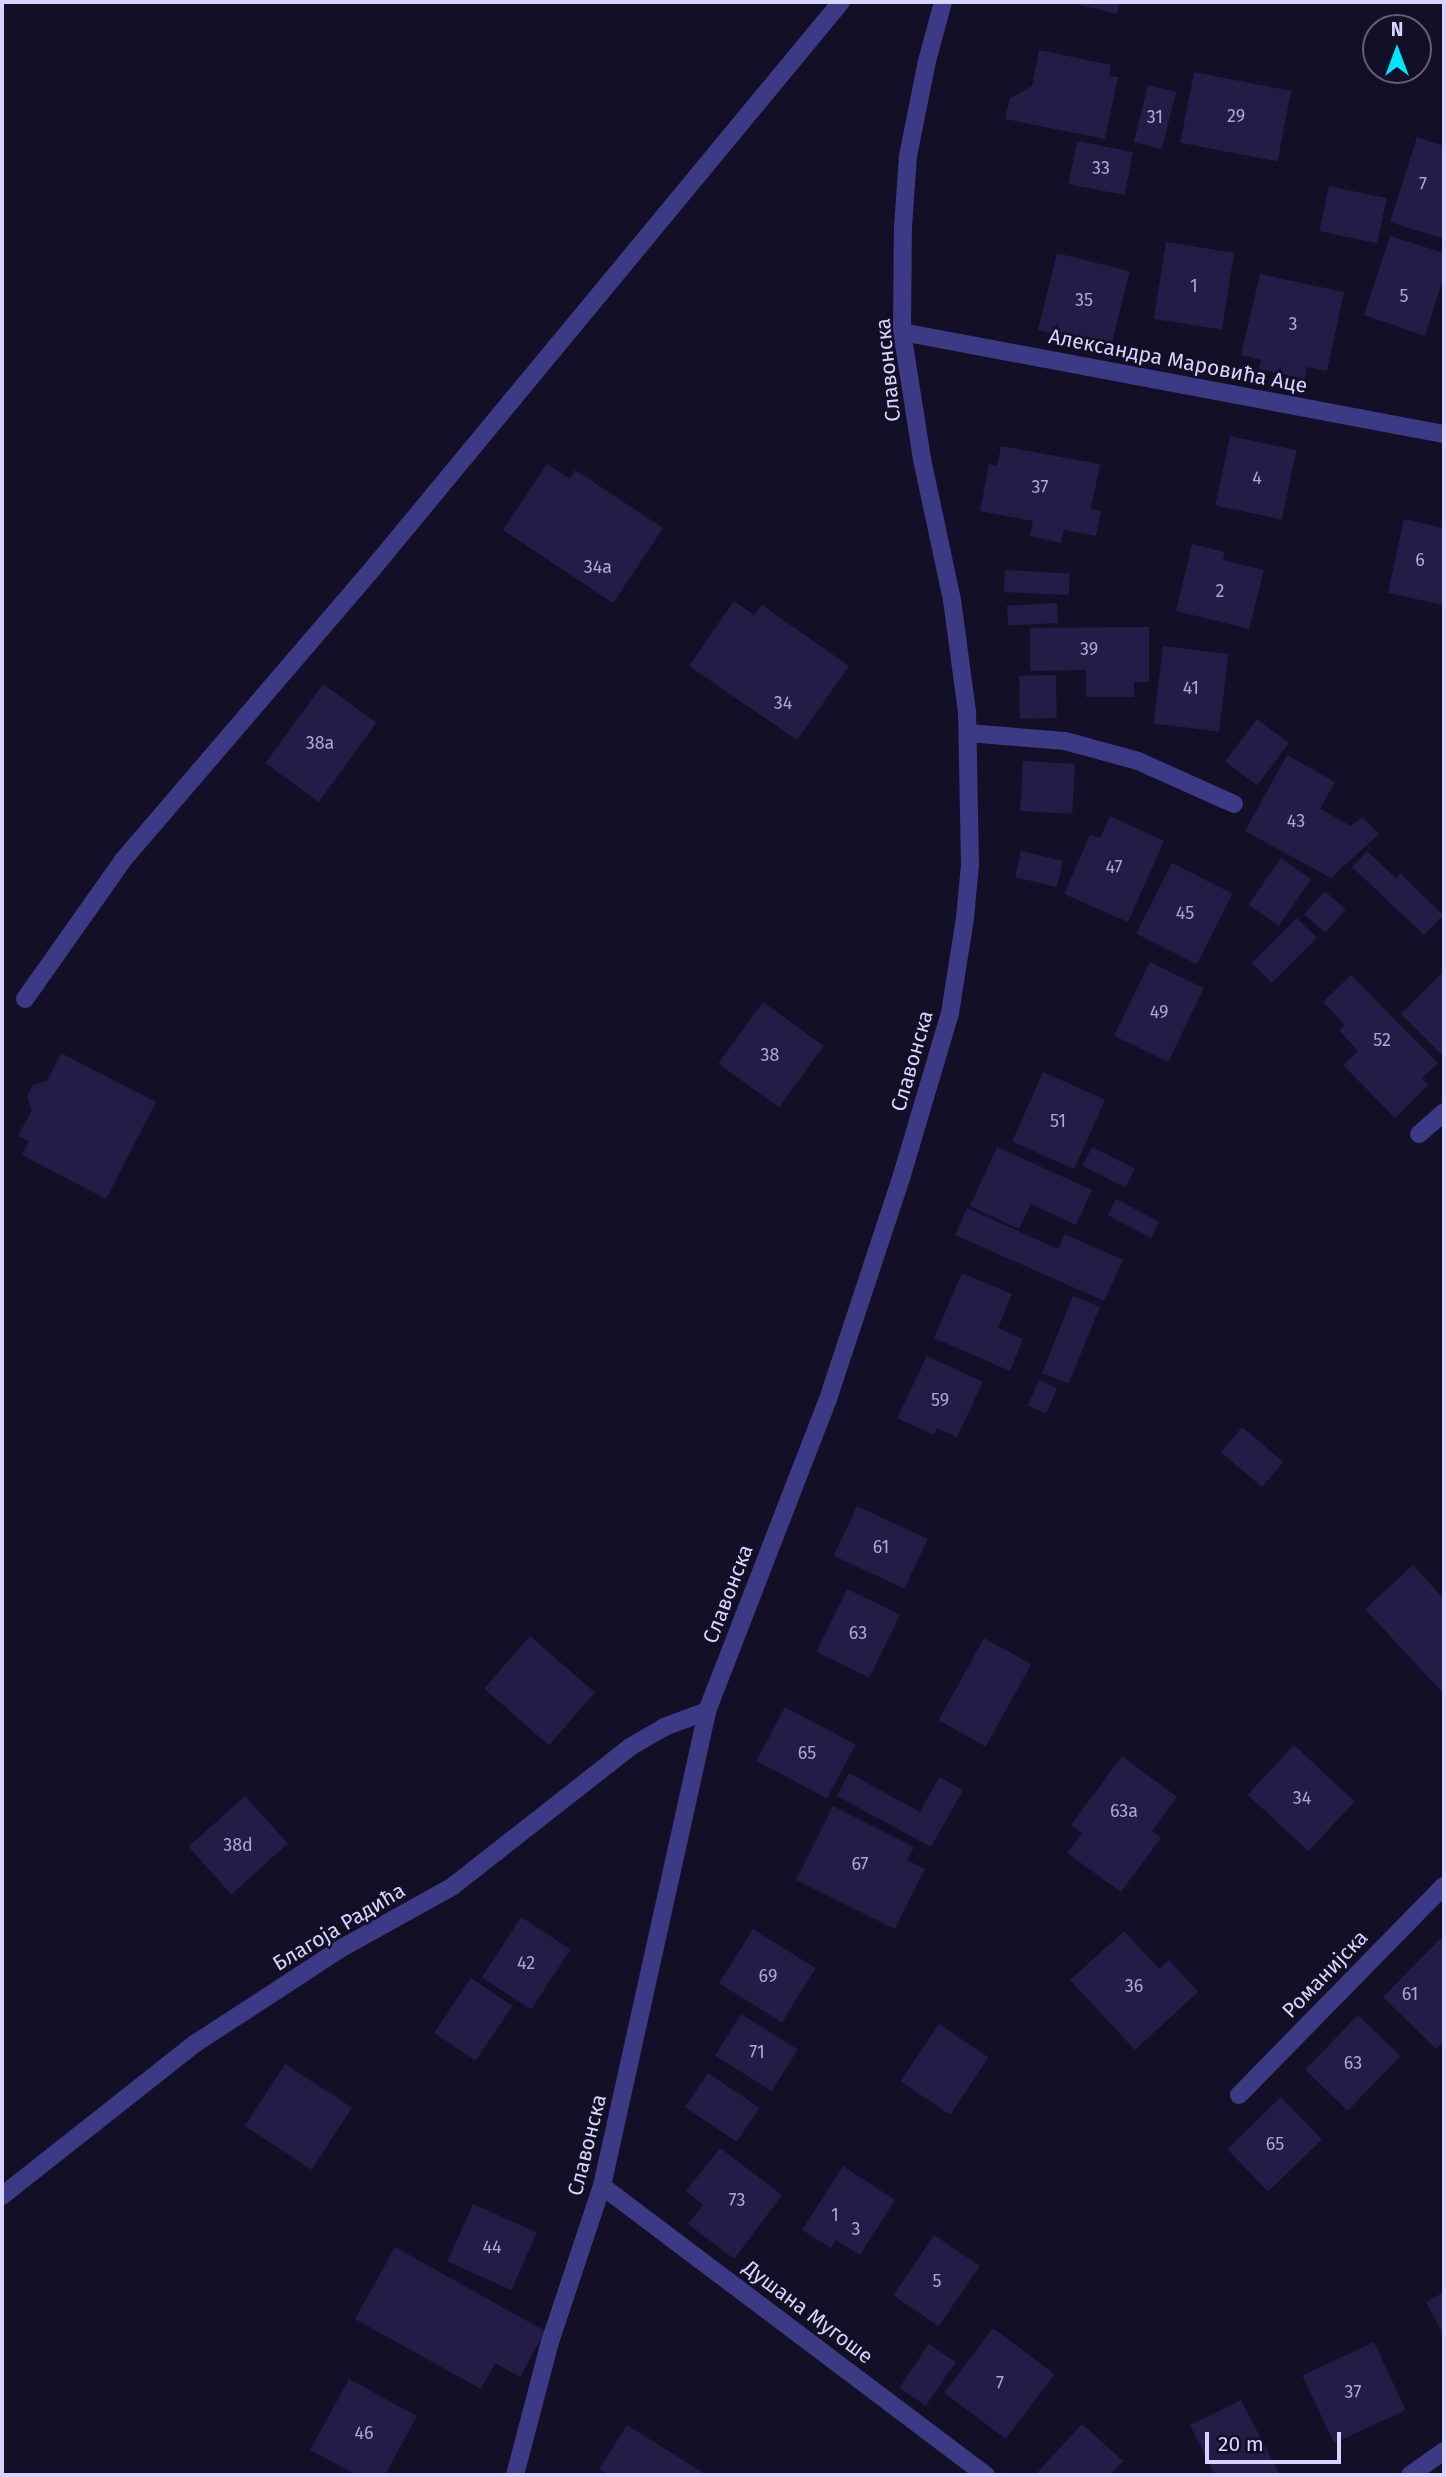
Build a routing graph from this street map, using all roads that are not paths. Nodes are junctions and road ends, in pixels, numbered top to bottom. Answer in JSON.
{"nodes":[{"id":1,"x":841,"y":2,"type":"edge"},
{"id":2,"x":943,"y":2,"type":"edge"},
{"id":3,"x":902,"y":332,"type":"junction"},
{"id":4,"x":1444,"y":434,"type":"edge"},
{"id":5,"x":968,"y":733,"type":"junction"},
{"id":6,"x":1234,"y":804,"type":"dead end"},
{"id":7,"x":25,"y":999,"type":"dead end"},
{"id":8,"x":1444,"y":1112,"type":"edge"},
{"id":9,"x":1419,"y":1134,"type":"dead end"},
{"id":10,"x":707,"y":1711,"type":"junction"},
{"id":11,"x":1444,"y":1886,"type":"edge"},
{"id":12,"x":1239,"y":2095,"type":"dead end"},
{"id":13,"x":602,"y":2186,"type":"junction"},
{"id":14,"x":2,"y":2196,"type":"edge"},
{"id":15,"x":1444,"y":2451,"type":"edge"},
{"id":16,"x":515,"y":2475,"type":"edge"},
{"id":17,"x":986,"y":2475,"type":"edge"},
{"id":18,"x":1410,"y":2475,"type":"edge"}],
"edges":[{"from":1,"to":7,"type":"street"},
{"from":2,"to":3,"type":"street","name":"Славонска"},
{"from":3,"to":4,"type":"street","name":"Александра Маровића Аце"},
{"from":3,"to":5,"type":"street","name":"Славонска"},
{"from":5,"to":6,"type":"street"},
{"from":5,"to":10,"type":"street","name":"Славонска"},
{"from":8,"to":9,"type":"street"},
{"from":10,"to":13,"type":"street","name":"Славонска"},
{"from":10,"to":14,"type":"street","name":"Благоја Радића"},
{"from":11,"to":12,"type":"street","name":"Романијска"},
{"from":13,"to":16,"type":"street","name":"Славонска"},
{"from":13,"to":17,"type":"street","name":"Душана Мугоше"},
{"from":15,"to":18,"type":"street"}]}
